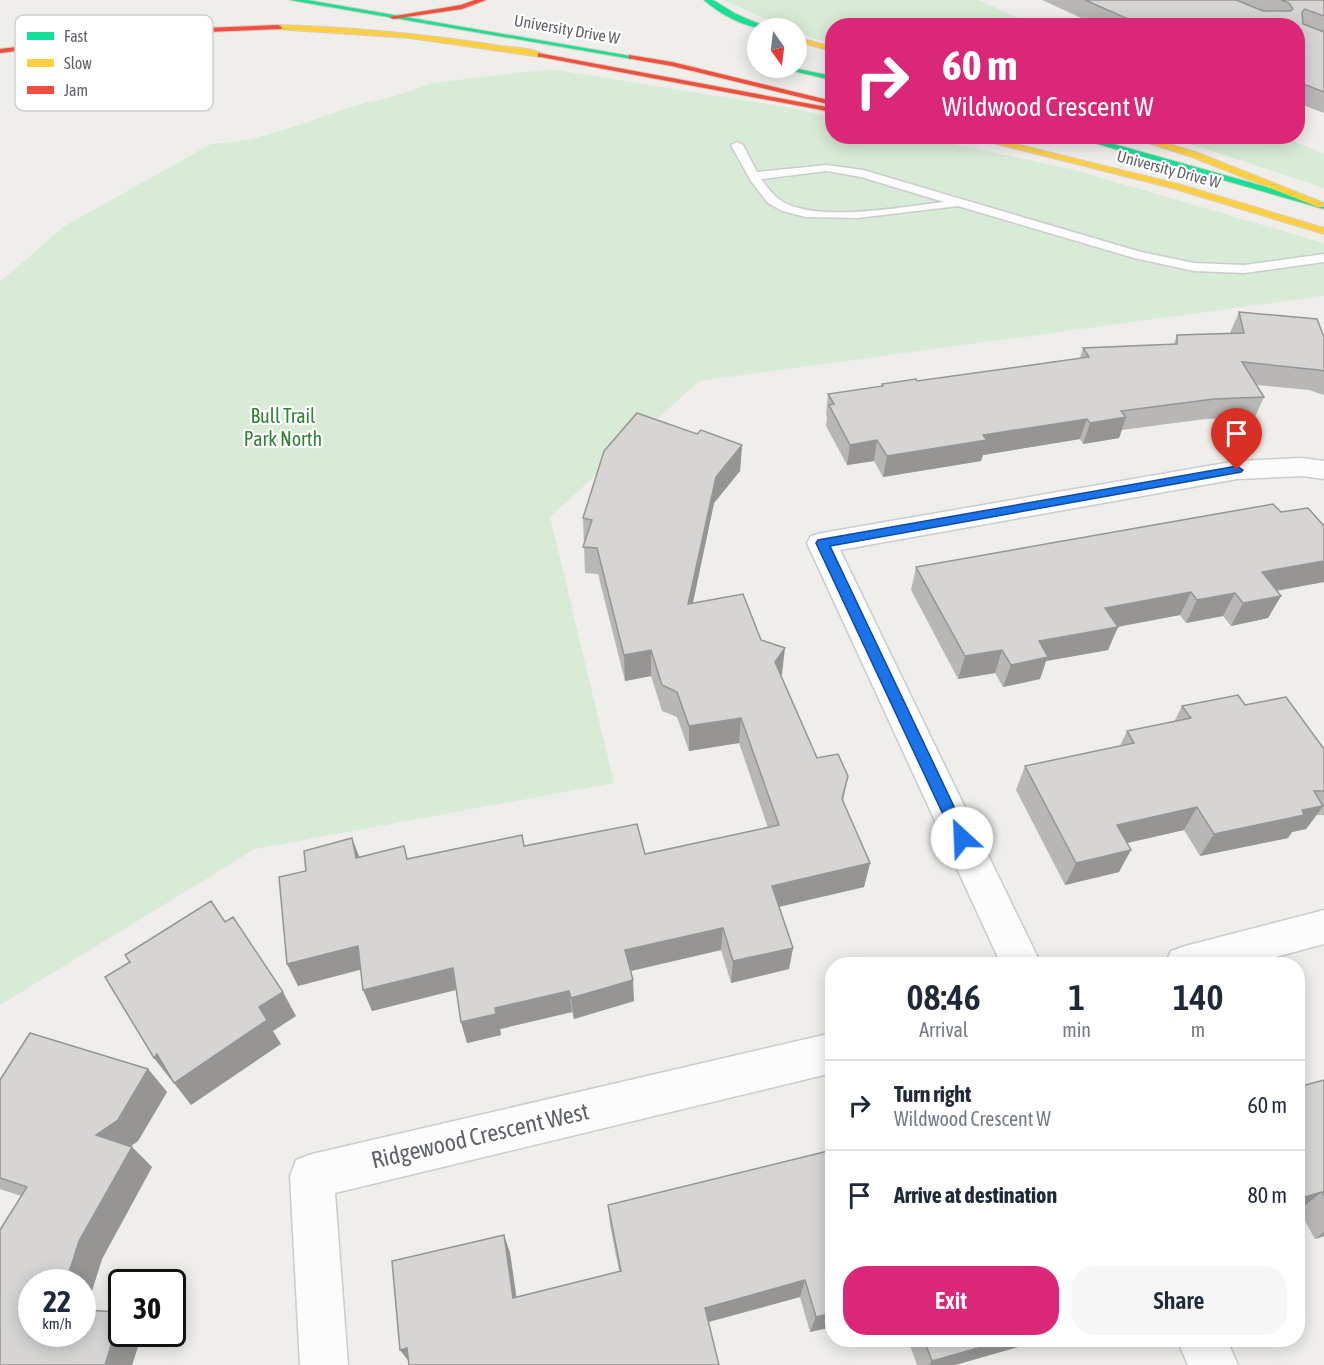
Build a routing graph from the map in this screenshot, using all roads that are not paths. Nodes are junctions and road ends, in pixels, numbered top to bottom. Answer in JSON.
{"nodes":[{"id":1,"x":294,"y":0,"type":"edge"},
{"id":2,"x":418,"y":0,"type":"edge"},
{"id":3,"x":708,"y":0,"type":"edge"},
{"id":4,"x":483,"y":6,"type":"edge"},
{"id":5,"x":462,"y":7,"type":"junction"},
{"id":6,"x":393,"y":17,"type":"junction"},
{"id":7,"x":747,"y":21,"type":"edge"},
{"id":8,"x":213,"y":29,"type":"edge"},
{"id":9,"x":807,"y":42,"type":"edge"},
{"id":10,"x":825,"y":47,"type":"edge"},
{"id":11,"x":15,"y":49,"type":"edge"},
{"id":12,"x":0,"y":51,"type":"edge"},
{"id":13,"x":807,"y":73,"type":"edge"},
{"id":14,"x":825,"y":77,"type":"edge"},
{"id":15,"x":825,"y":101,"type":"edge"},
{"id":16,"x":825,"y":109,"type":"edge"},
{"id":17,"x":1003,"y":144,"type":"edge"},
{"id":18,"x":1104,"y":144,"type":"edge"},
{"id":19,"x":1158,"y":144,"type":"edge"},
{"id":20,"x":737,"y":145,"type":"dead end"},
{"id":21,"x":754,"y":176,"type":"junction"},
{"id":22,"x":961,"y":203,"type":"junction"},
{"id":23,"x":1323,"y":206,"type":"edge"},
{"id":24,"x":1324,"y":231,"type":"edge"},
{"id":25,"x":1324,"y":258,"type":"edge"},
{"id":26,"x":1324,"y":470,"type":"edge"},
{"id":27,"x":1324,"y":927,"type":"edge"},
{"id":28,"x":1019,"y":957,"type":"edge"},
{"id":29,"x":1211,"y":957,"type":"edge"},
{"id":30,"x":825,"y":1055,"type":"edge"},
{"id":31,"x":1205,"y":1347,"type":"edge"},
{"id":32,"x":324,"y":1365,"type":"edge"},
{"id":33,"x":1214,"y":1365,"type":"edge"}],
"edges":[{"from":1,"to":6,"type":"main road","name":"University Drive W"},
{"from":2,"to":5,"type":"main road"},
{"from":3,"to":7,"type":"main road"},
{"from":4,"to":5,"type":"main road"},
{"from":5,"to":6,"type":"main road"},
{"from":6,"to":15,"type":"main road","name":"University Drive W"},
{"from":8,"to":16,"type":"main road"},
{"from":9,"to":10,"type":"main road"},
{"from":11,"to":12,"type":"main road"},
{"from":13,"to":14,"type":"main road"},
{"from":17,"to":24,"type":"main road","name":"University Drive W"},
{"from":18,"to":23,"type":"main road","name":"University Drive W"},
{"from":19,"to":23,"type":"main road"},
{"from":20,"to":21,"type":"lane"},
{"from":21,"to":22,"type":"lane"},
{"from":21,"to":22,"type":"lane"},
{"from":22,"to":25,"type":"lane"},
{"from":26,"to":28,"type":"street"},
{"from":27,"to":29,"type":"street"},
{"from":30,"to":32,"type":"street","name":"Ridgewood Crescent West"},
{"from":31,"to":33,"type":"street"}]}
